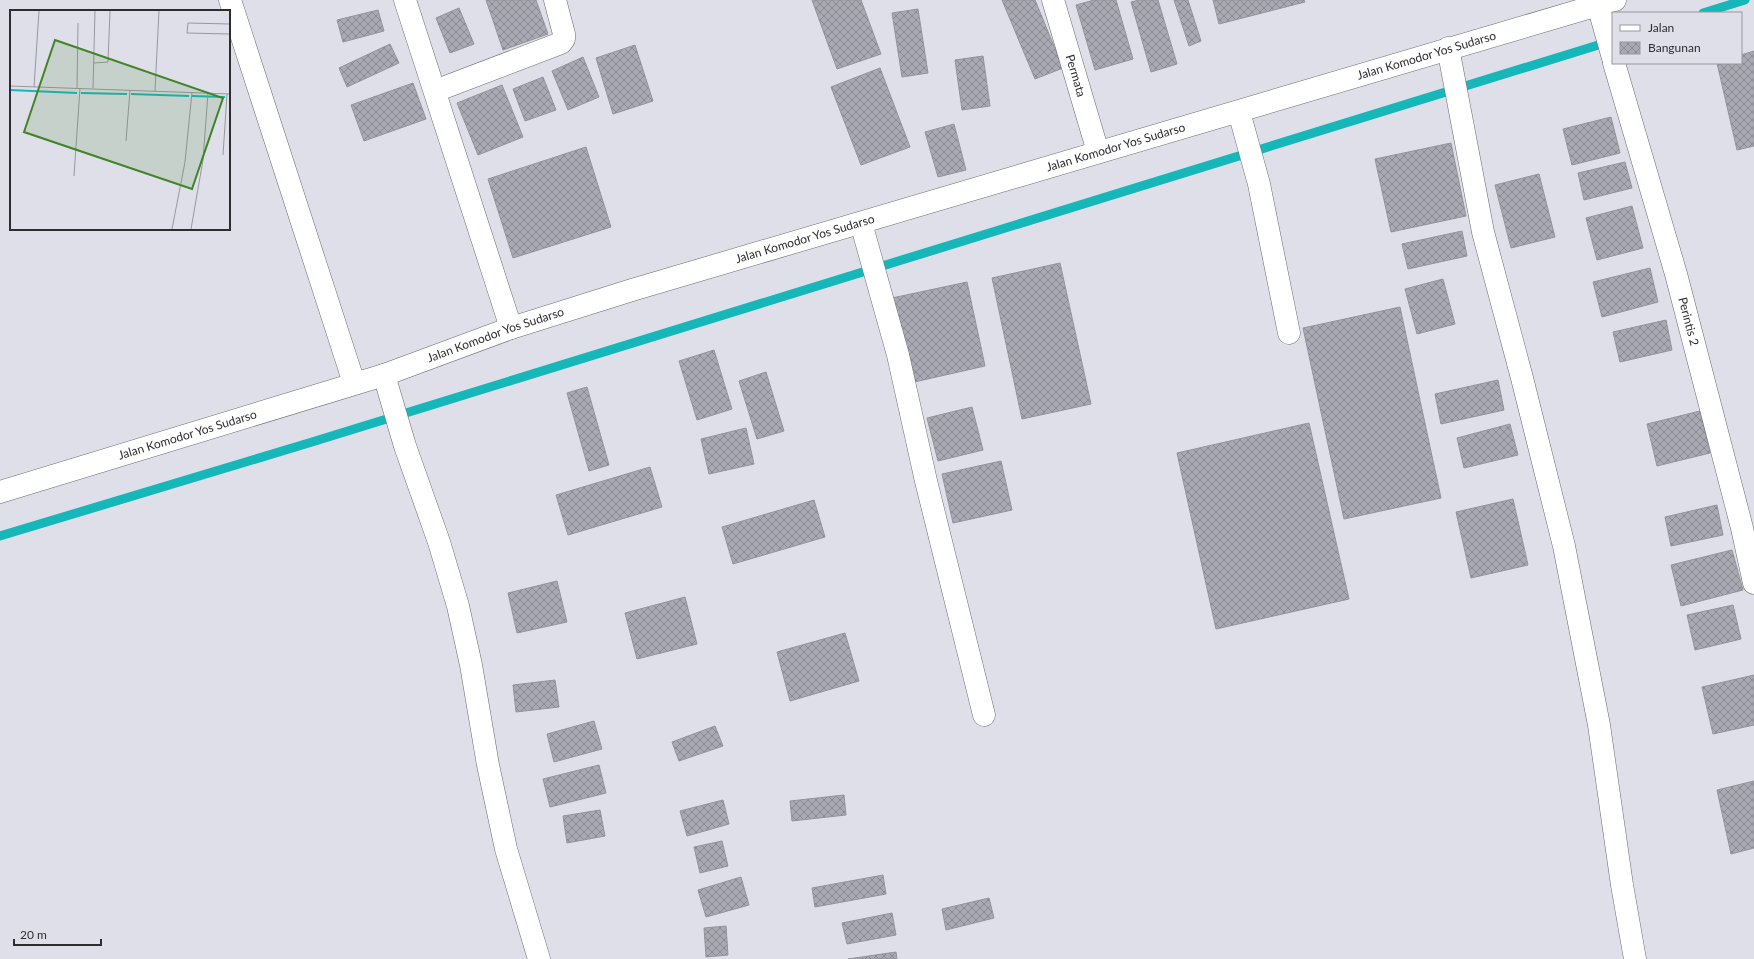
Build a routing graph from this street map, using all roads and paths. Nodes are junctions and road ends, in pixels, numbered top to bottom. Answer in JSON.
{"nodes":[{"id":1,"x":230,"y":0,"type":"edge"},
{"id":2,"x":405,"y":0,"type":"edge"},
{"id":3,"x":554,"y":0,"type":"edge"},
{"id":4,"x":1053,"y":0,"type":"edge"},
{"id":5,"x":1607,"y":3,"type":"edge"},
{"id":6,"x":1448,"y":48,"type":"junction"},
{"id":7,"x":1612,"y":55,"type":"edge"},
{"id":8,"x":1614,"y":64,"type":"edge"},
{"id":9,"x":435,"y":91,"type":"junction"},
{"id":10,"x":1241,"y":121,"type":"junction"},
{"id":11,"x":1098,"y":152,"type":"junction"},
{"id":12,"x":861,"y":223,"type":"junction"},
{"id":13,"x":511,"y":328,"type":"junction"},
{"id":14,"x":1289,"y":333,"type":"dead end"},
{"id":15,"x":384,"y":375,"type":"junction"},
{"id":16,"x":354,"y":384,"type":"junction"},
{"id":17,"x":0,"y":492,"type":"edge"},
{"id":18,"x":1754,"y":583,"type":"edge"},
{"id":19,"x":984,"y":715,"type":"dead end"},
{"id":20,"x":539,"y":959,"type":"edge"},
{"id":21,"x":1635,"y":959,"type":"edge"}],
"edges":[{"from":1,"to":16,"type":"street"},
{"from":2,"to":9,"type":"street"},
{"from":3,"to":9,"type":"street"},
{"from":4,"to":11,"type":"street","name":"Permata"},
{"from":5,"to":6,"type":"street","name":"Jalan Komodor Yos Sudarso"},
{"from":5,"to":7,"type":"street"},
{"from":6,"to":10,"type":"street","name":"Jalan Komodor Yos Sudarso"},
{"from":6,"to":21,"type":"street"},
{"from":8,"to":18,"type":"street","name":"Perintis 2"},
{"from":9,"to":13,"type":"street"},
{"from":10,"to":11,"type":"street","name":"Jalan Komodor Yos Sudarso"},
{"from":10,"to":14,"type":"street"},
{"from":11,"to":12,"type":"street","name":"Jalan Komodor Yos Sudarso"},
{"from":12,"to":13,"type":"street","name":"Jalan Komodor Yos Sudarso"},
{"from":12,"to":19,"type":"street"},
{"from":13,"to":15,"type":"street","name":"Jalan Komodor Yos Sudarso"},
{"from":15,"to":16,"type":"street","name":"Jalan Komodor Yos Sudarso"},
{"from":15,"to":20,"type":"street"},
{"from":16,"to":17,"type":"street","name":"Jalan Komodor Yos Sudarso"}]}
